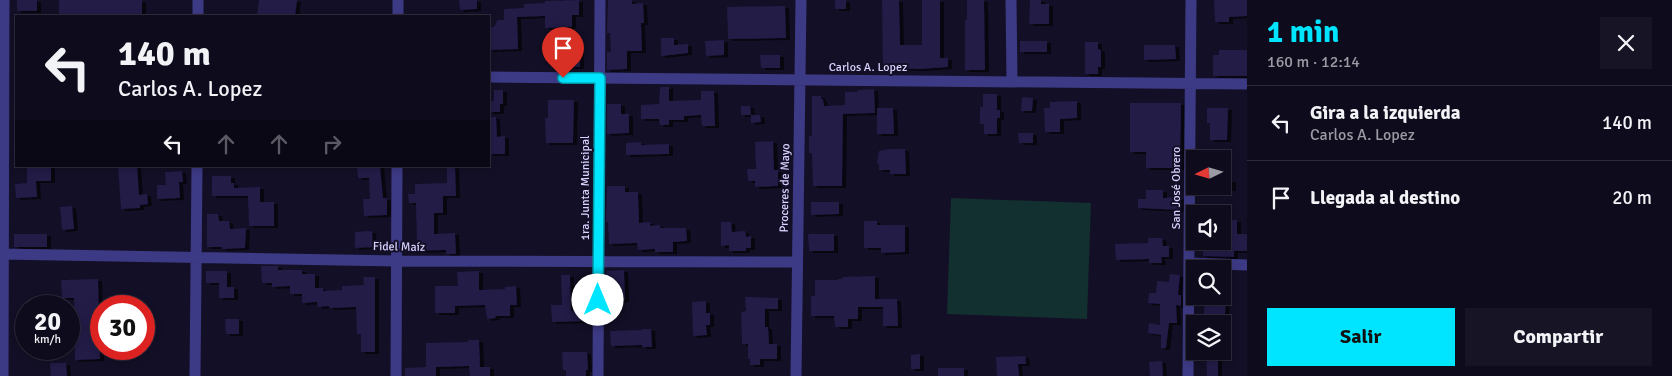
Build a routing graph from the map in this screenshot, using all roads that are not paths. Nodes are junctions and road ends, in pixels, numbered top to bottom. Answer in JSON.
{"nodes":[{"id":1,"x":4,"y":0,"type":"edge"},
{"id":2,"x":198,"y":0,"type":"edge"},
{"id":3,"x":398,"y":0,"type":"edge"},
{"id":4,"x":600,"y":0,"type":"edge"},
{"id":5,"x":801,"y":0,"type":"edge"},
{"id":6,"x":1011,"y":0,"type":"edge"},
{"id":7,"x":1191,"y":0,"type":"edge"},
{"id":8,"x":198,"y":15,"type":"edge"},
{"id":9,"x":398,"y":15,"type":"edge"},
{"id":10,"x":2,"y":71,"type":"edge"},
{"id":11,"x":15,"y":72,"type":"edge"},
{"id":12,"x":490,"y":77,"type":"edge"},
{"id":13,"x":600,"y":78,"type":"junction"},
{"id":14,"x":800,"y":80,"type":"junction"},
{"id":15,"x":1012,"y":82,"type":"junction"},
{"id":16,"x":1190,"y":84,"type":"junction"},
{"id":17,"x":1247,"y":84,"type":"edge"},
{"id":18,"x":197,"y":167,"type":"edge"},
{"id":19,"x":397,"y":167,"type":"edge"},
{"id":20,"x":2,"y":254,"type":"edge"},
{"id":21,"x":196,"y":257,"type":"junction"},
{"id":22,"x":1189,"y":260,"type":"edge"},
{"id":23,"x":396,"y":261,"type":"junction"},
{"id":24,"x":598,"y":262,"type":"junction"},
{"id":25,"x":798,"y":262,"type":"junction"},
{"id":26,"x":1231,"y":264,"type":"edge"},
{"id":27,"x":1247,"y":265,"type":"edge"},
{"id":28,"x":1189,"y":305,"type":"edge"},
{"id":29,"x":3,"y":376,"type":"edge"},
{"id":30,"x":195,"y":376,"type":"edge"},
{"id":31,"x":396,"y":376,"type":"edge"},
{"id":32,"x":598,"y":376,"type":"edge"},
{"id":33,"x":796,"y":376,"type":"edge"},
{"id":34,"x":1188,"y":376,"type":"edge"}],
"edges":[{"from":1,"to":10,"type":"street"},
{"from":2,"to":8,"type":"street"},
{"from":3,"to":9,"type":"street"},
{"from":4,"to":13,"type":"street","name":"1ra. Junta Municipal"},
{"from":5,"to":14,"type":"street","name":"Proceres de Mayo"},
{"from":6,"to":15,"type":"street"},
{"from":7,"to":16,"type":"street","name":"San José Obrero"},
{"from":10,"to":11,"type":"street"},
{"from":10,"to":20,"type":"street"},
{"from":12,"to":13,"type":"street","name":"Carlos A. Lopez"},
{"from":13,"to":14,"type":"street","name":"Carlos A. Lopez"},
{"from":13,"to":24,"type":"street","name":"1ra. Junta Municipal"},
{"from":14,"to":15,"type":"street","name":"Carlos A. Lopez"},
{"from":14,"to":25,"type":"street","name":"Proceres de Mayo"},
{"from":15,"to":16,"type":"street","name":"Carlos A. Lopez"},
{"from":16,"to":17,"type":"street","name":"Carlos A. Lopez"},
{"from":16,"to":22,"type":"street","name":"San José Obrero"},
{"from":18,"to":21,"type":"street"},
{"from":19,"to":23,"type":"street"},
{"from":20,"to":21,"type":"street","name":"Fidel Maíz"},
{"from":20,"to":29,"type":"street"},
{"from":21,"to":23,"type":"street","name":"Fidel Maíz"},
{"from":21,"to":30,"type":"street"},
{"from":23,"to":24,"type":"street","name":"Fidel Maíz"},
{"from":23,"to":31,"type":"street"},
{"from":24,"to":25,"type":"street","name":"Fidel Maíz"},
{"from":24,"to":32,"type":"street","name":"1ra. Junta Municipal"},
{"from":25,"to":33,"type":"street","name":"Proceres de Mayo"},
{"from":26,"to":27,"type":"street"},
{"from":28,"to":34,"type":"street","name":"San José Obrero"}]}
